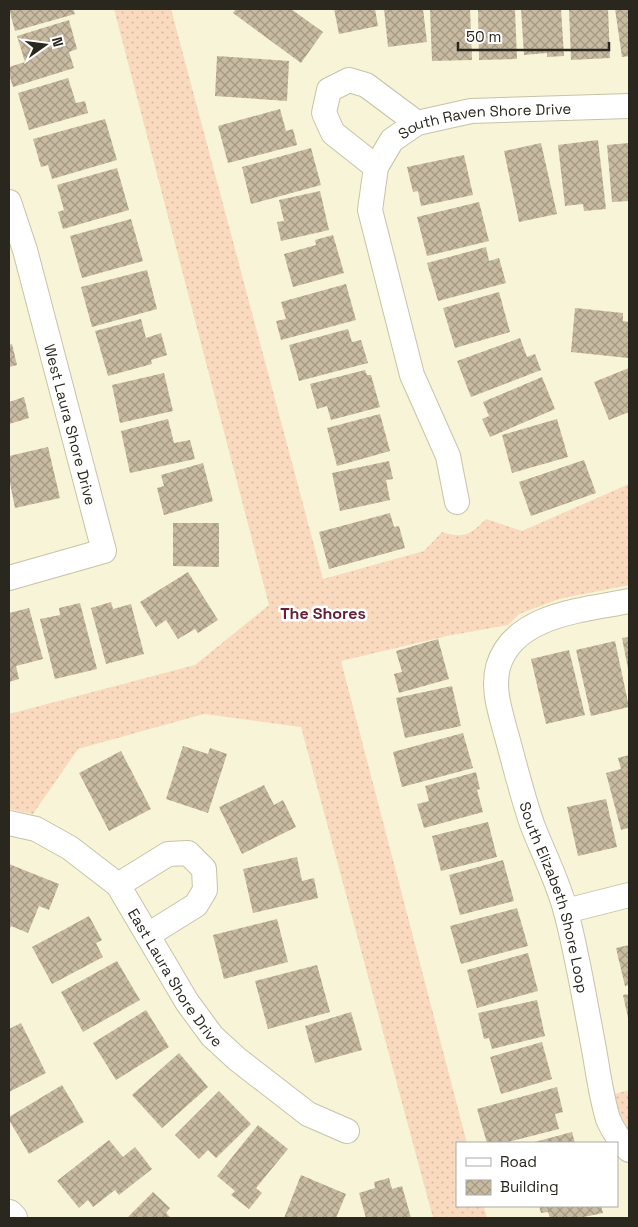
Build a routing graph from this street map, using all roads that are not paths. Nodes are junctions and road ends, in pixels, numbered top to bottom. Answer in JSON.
{"nodes":[{"id":1,"x":629,"y":106,"type":"edge"},
{"id":2,"x":417,"y":123,"type":"junction"},
{"id":3,"x":376,"y":167,"type":"junction"},
{"id":4,"x":9,"y":202,"type":"edge"},
{"id":5,"x":457,"y":502,"type":"dead end"},
{"id":6,"x":9,"y":578,"type":"edge"},
{"id":7,"x":629,"y":601,"type":"edge"},
{"id":8,"x":9,"y":823,"type":"edge"},
{"id":9,"x":118,"y":886,"type":"junction"},
{"id":10,"x":629,"y":895,"type":"edge"},
{"id":11,"x":566,"y":911,"type":"junction"},
{"id":12,"x":148,"y":935,"type":"junction"},
{"id":13,"x":347,"y":1131,"type":"dead end"},
{"id":14,"x":629,"y":1150,"type":"edge"},
{"id":15,"x":9,"y":1214,"type":"edge"},
{"id":16,"x":13,"y":1218,"type":"edge"}],
"edges":[{"from":1,"to":2,"type":"street","name":"South Raven Shore Drive"},
{"from":2,"to":3,"type":"street","name":"South Raven Shore Drive"},
{"from":2,"to":3,"type":"street"},
{"from":3,"to":5,"type":"street","name":"South Raven Shore Drive"},
{"from":4,"to":6,"type":"street","name":"West Laura Shore Drive"},
{"from":7,"to":11,"type":"street","name":"South Elizabeth Shore Loop"},
{"from":8,"to":9,"type":"street","name":"East Laura Shore Drive"},
{"from":9,"to":12,"type":"street","name":"East Laura Shore Drive"},
{"from":9,"to":12,"type":"street"},
{"from":10,"to":11,"type":"street"},
{"from":11,"to":14,"type":"street","name":"South Elizabeth Shore Loop"},
{"from":12,"to":13,"type":"street","name":"East Laura Shore Drive"},
{"from":15,"to":16,"type":"street"}]}
